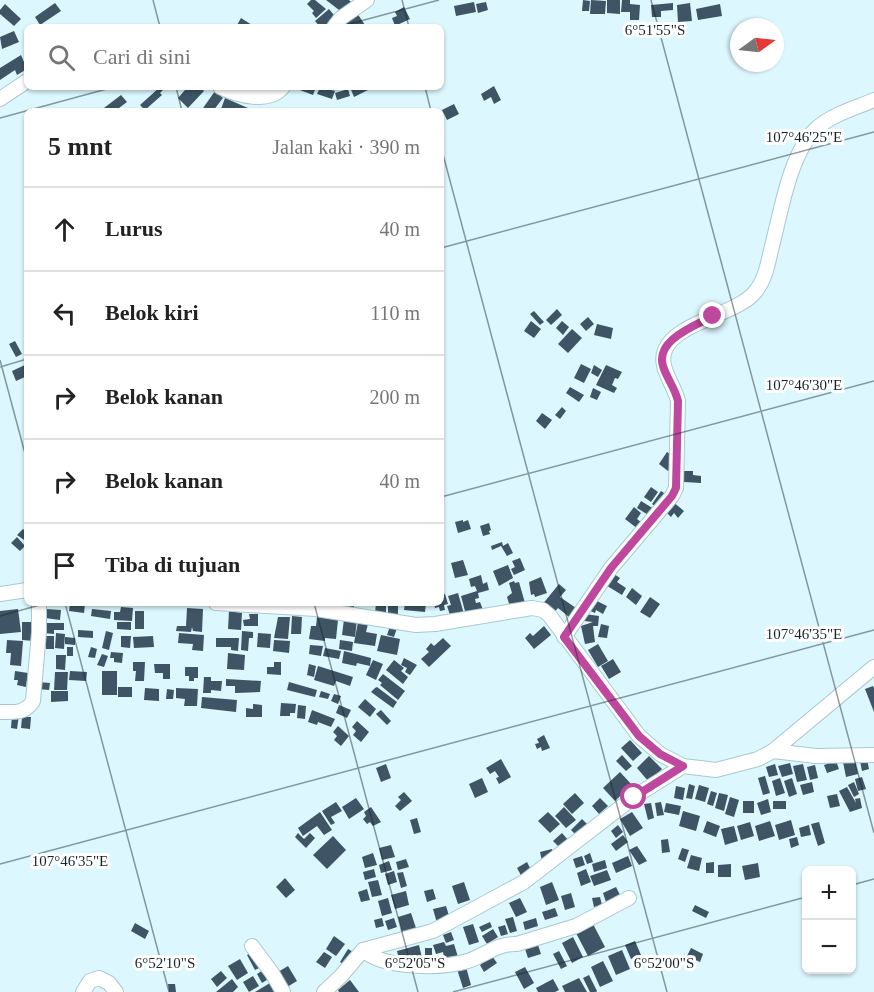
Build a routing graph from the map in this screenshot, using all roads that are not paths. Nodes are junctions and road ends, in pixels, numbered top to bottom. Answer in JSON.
{"nodes":[{"id":1,"x":367,"y":0,"type":"edge"},
{"id":2,"x":337,"y":24,"type":"edge"},
{"id":3,"x":24,"y":83,"type":"edge"},
{"id":4,"x":226,"y":90,"type":"edge"},
{"id":5,"x":280,"y":90,"type":"edge"},
{"id":6,"x":0,"y":99,"type":"edge"},
{"id":7,"x":874,"y":100,"type":"edge"},
{"id":8,"x":24,"y":590,"type":"edge"},
{"id":9,"x":0,"y":594,"type":"edge"},
{"id":10,"x":39,"y":606,"type":"edge"},
{"id":11,"x":266,"y":606,"type":"edge"},
{"id":12,"x":564,"y":637,"type":"junction"},
{"id":13,"x":874,"y":667,"type":"edge"},
{"id":14,"x":0,"y":712,"type":"edge"},
{"id":15,"x":773,"y":751,"type":"junction"},
{"id":16,"x":874,"y":755,"type":"edge"},
{"id":17,"x":683,"y":766,"type":"junction"},
{"id":18,"x":629,"y":898,"type":"dead end"},
{"id":19,"x":252,"y":946,"type":"dead end"},
{"id":20,"x":363,"y":950,"type":"junction"},
{"id":21,"x":83,"y":992,"type":"edge"},
{"id":22,"x":116,"y":992,"type":"edge"},
{"id":23,"x":283,"y":992,"type":"edge"},
{"id":24,"x":324,"y":992,"type":"edge"}],
"edges":[{"from":1,"to":2,"type":"street"},
{"from":3,"to":6,"type":"street"},
{"from":4,"to":5,"type":"street"},
{"from":7,"to":12,"type":"street"},
{"from":8,"to":9,"type":"street"},
{"from":10,"to":14,"type":"street"},
{"from":11,"to":12,"type":"street"},
{"from":12,"to":17,"type":"street"},
{"from":13,"to":15,"type":"street"},
{"from":15,"to":16,"type":"street"},
{"from":15,"to":17,"type":"street"},
{"from":17,"to":20,"type":"street"},
{"from":18,"to":20,"type":"street"},
{"from":19,"to":23,"type":"street"},
{"from":20,"to":24,"type":"street"},
{"from":21,"to":22,"type":"street"}]}
